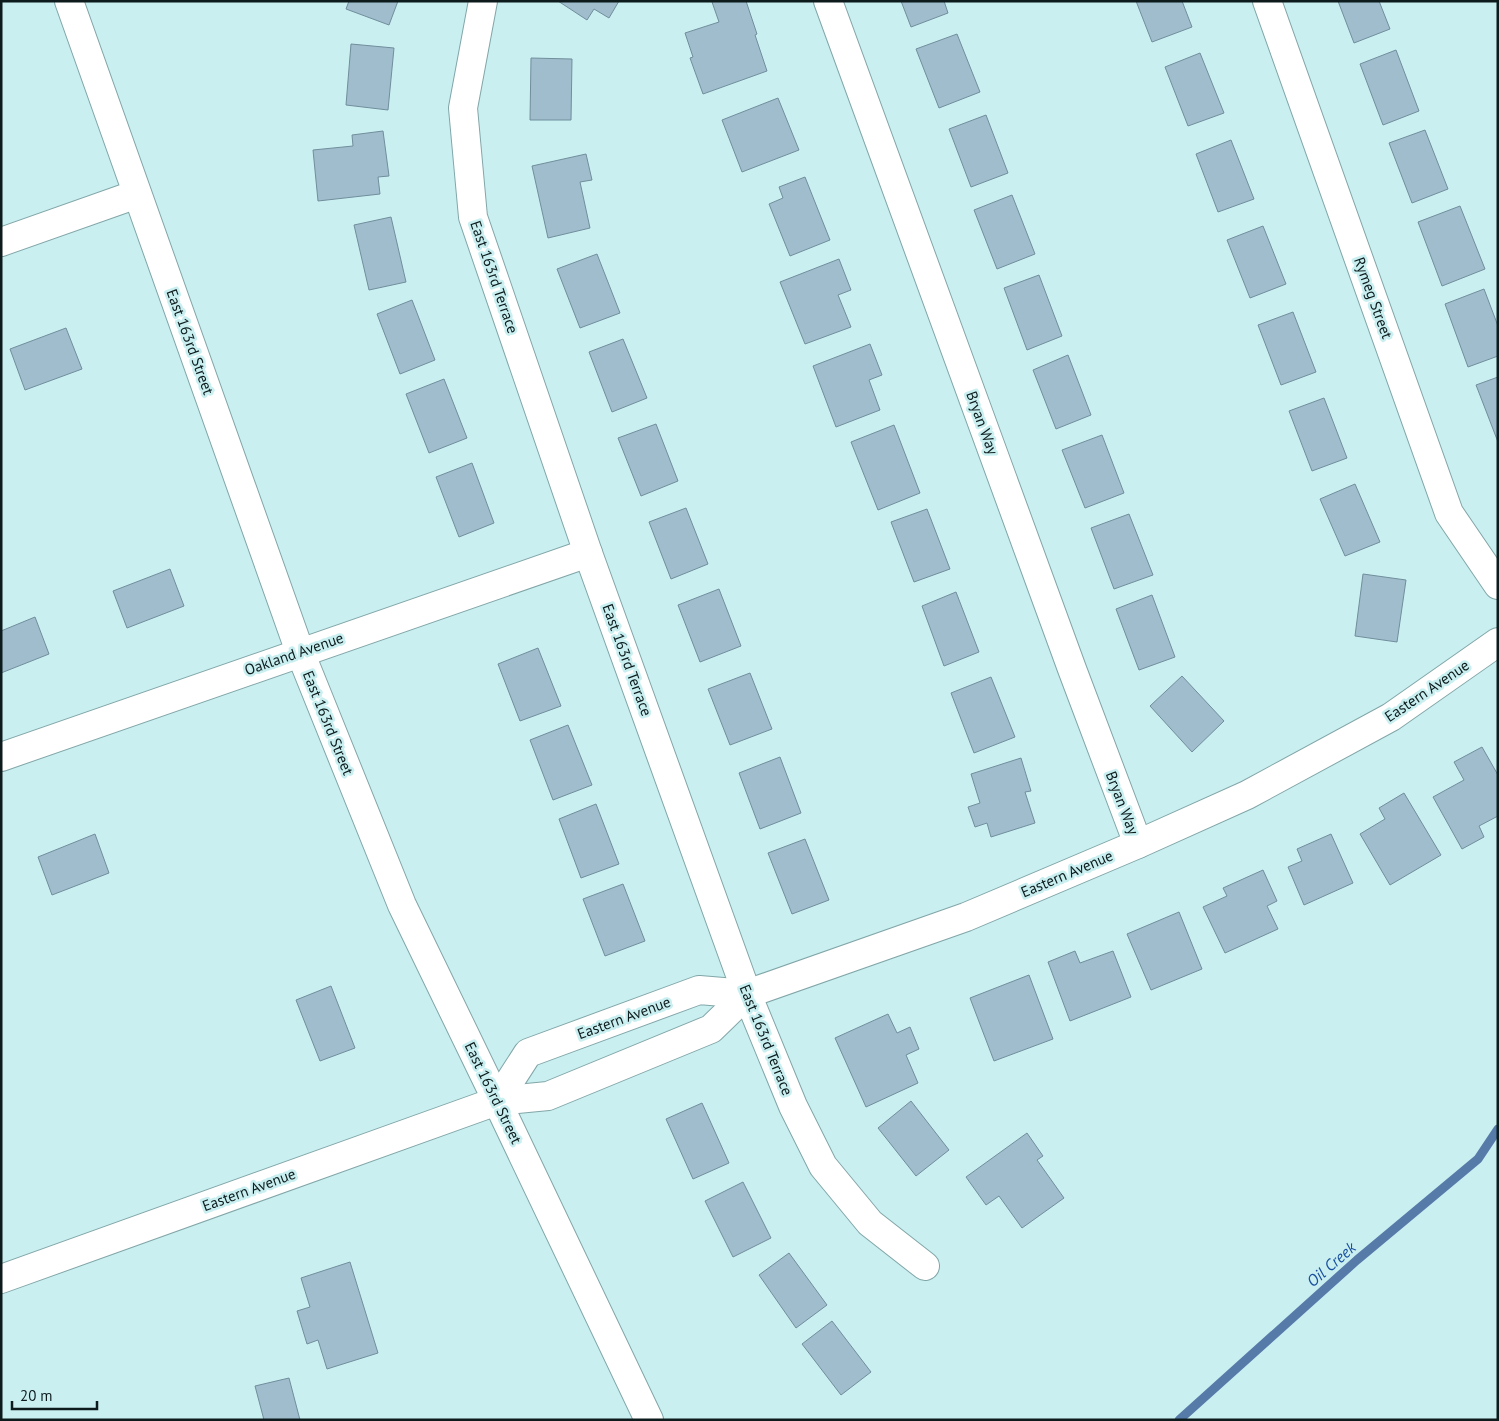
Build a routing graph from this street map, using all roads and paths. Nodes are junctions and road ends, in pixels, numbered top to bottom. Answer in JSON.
{"nodes":[{"id":1,"x":69,"y":1,"type":"edge"},
{"id":2,"x":483,"y":1,"type":"edge"},
{"id":3,"x":828,"y":1,"type":"edge"},
{"id":4,"x":1267,"y":1,"type":"edge"},
{"id":5,"x":138,"y":194,"type":"junction"},
{"id":6,"x":1,"y":242,"type":"edge"},
{"id":7,"x":588,"y":553,"type":"junction"},
{"id":8,"x":1498,"y":585,"type":"edge"},
{"id":9,"x":1498,"y":642,"type":"edge"},
{"id":10,"x":300,"y":652,"type":"junction"},
{"id":11,"x":1,"y":757,"type":"edge"},
{"id":12,"x":1138,"y":844,"type":"junction"},
{"id":13,"x":748,"y":994,"type":"junction"},
{"id":14,"x":497,"y":1101,"type":"junction"},
{"id":15,"x":925,"y":1266,"type":"dead end"},
{"id":16,"x":1,"y":1279,"type":"edge"},
{"id":17,"x":648,"y":1420,"type":"edge"}],
"edges":[{"from":1,"to":5,"type":"street","name":"East 163rd Street"},
{"from":2,"to":7,"type":"street","name":"East 163rd Terrace"},
{"from":3,"to":12,"type":"street","name":"Bryan Way"},
{"from":4,"to":8,"type":"street","name":"Rymeg Street"},
{"from":5,"to":6,"type":"street"},
{"from":5,"to":10,"type":"street","name":"East 163rd Street"},
{"from":7,"to":10,"type":"street","name":"Oakland Avenue"},
{"from":7,"to":13,"type":"street","name":"East 163rd Terrace"},
{"from":9,"to":12,"type":"street","name":"Eastern Avenue"},
{"from":10,"to":11,"type":"street","name":"Oakland Avenue"},
{"from":10,"to":14,"type":"street","name":"East 163rd Street"},
{"from":12,"to":13,"type":"street","name":"Eastern Avenue"},
{"from":13,"to":14,"type":"street","name":"Eastern Avenue"},
{"from":13,"to":14,"type":"street","name":"Eastern Avenue"},
{"from":13,"to":15,"type":"street","name":"East 163rd Terrace"},
{"from":14,"to":16,"type":"street","name":"Eastern Avenue"},
{"from":14,"to":17,"type":"street","name":"East 163rd Street"}]}
